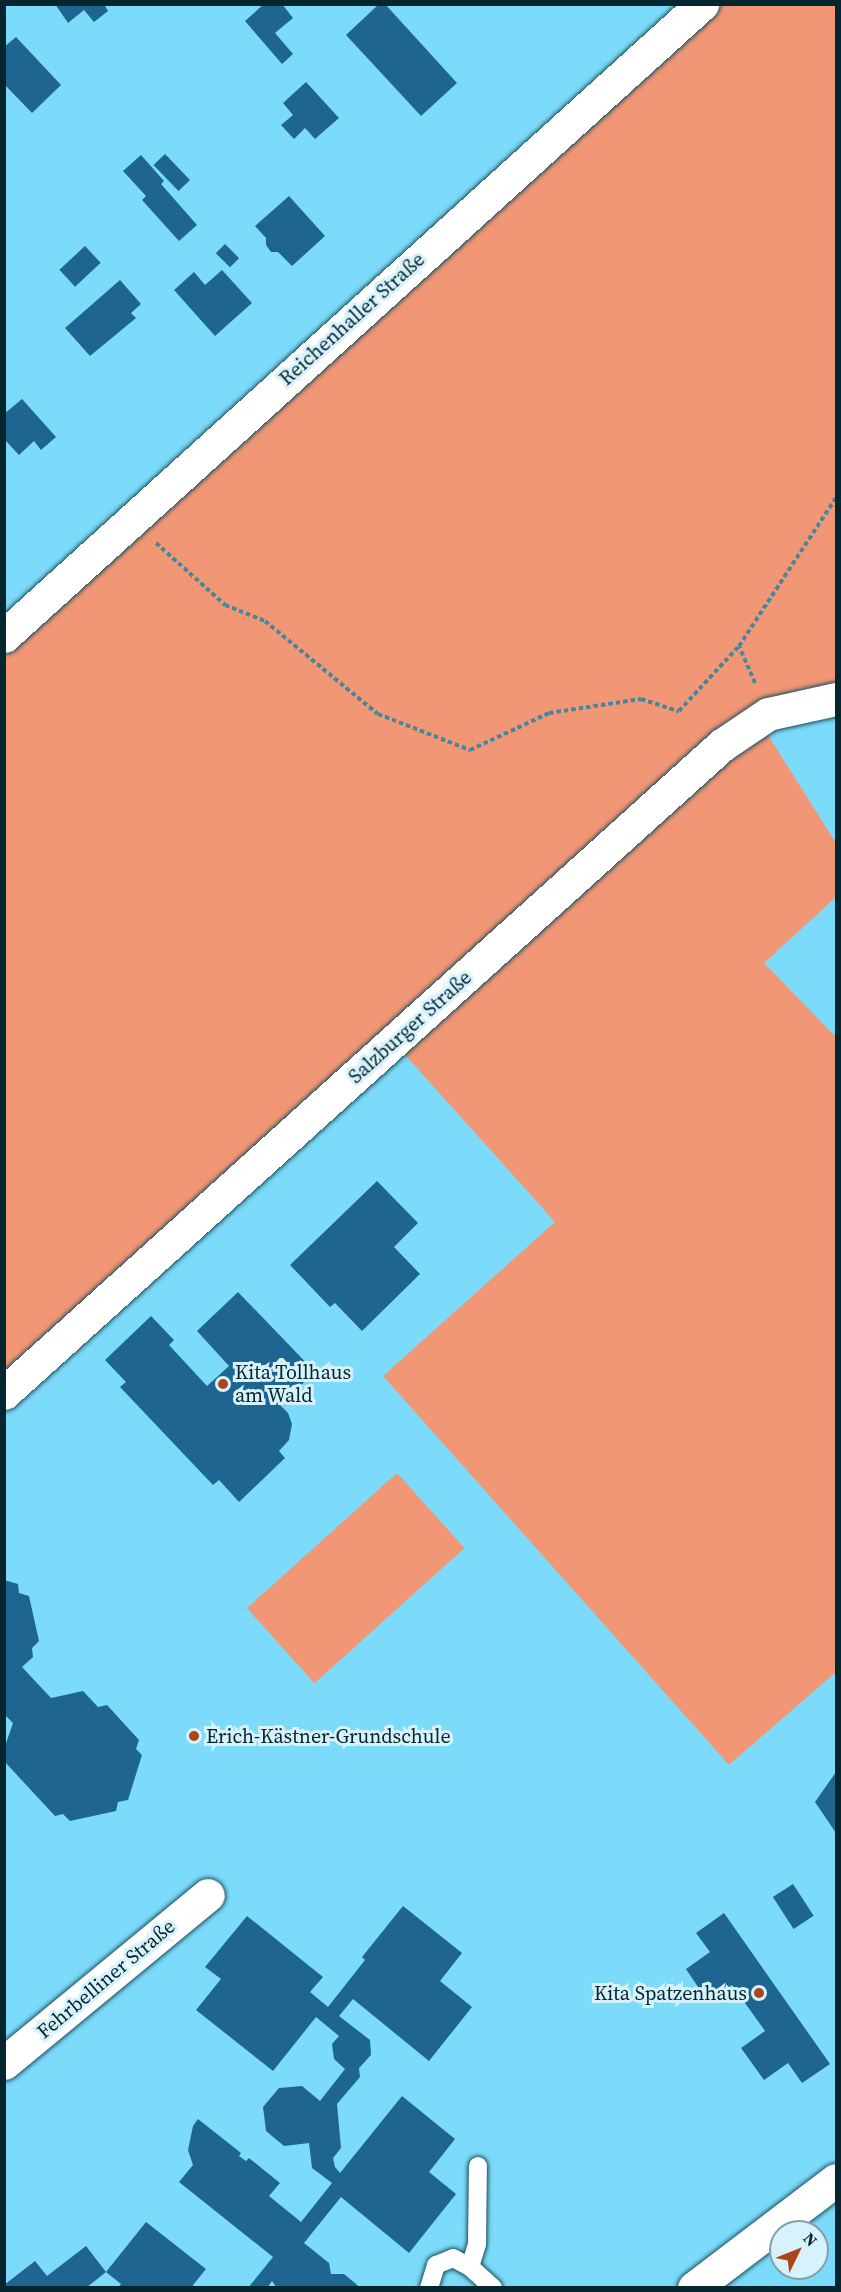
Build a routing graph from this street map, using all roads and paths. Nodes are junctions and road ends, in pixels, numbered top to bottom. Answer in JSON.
{"nodes":[{"id":1,"x":702,"y":4,"type":"edge"},
{"id":2,"x":837,"y":498,"type":"edge"},
{"id":3,"x":130,"y":520,"type":"junction"},
{"id":4,"x":4,"y":636,"type":"edge"},
{"id":5,"x":739,"y":646,"type":"junction"},
{"id":6,"x":837,"y":699,"type":"edge"},
{"id":7,"x":768,"y":714,"type":"junction"},
{"id":8,"x":4,"y":1393,"type":"edge"},
{"id":9,"x":208,"y":1895,"type":"dead end"},
{"id":10,"x":4,"y":2063,"type":"edge"},
{"id":11,"x":478,"y":2166,"type":"dead end"},
{"id":12,"x":837,"y":2180,"type":"edge"},
{"id":13,"x":470,"y":2267,"type":"junction"},
{"id":14,"x":429,"y":2288,"type":"edge"},
{"id":15,"x":493,"y":2288,"type":"edge"},
{"id":16,"x":694,"y":2288,"type":"edge"}],
"edges":[{"from":1,"to":3,"type":"street","name":"Reichenhaller Straße"},
{"from":2,"to":5,"type":"path"},
{"from":3,"to":4,"type":"street","name":"Reichenhaller Straße"},
{"from":3,"to":5,"type":"path"},
{"from":5,"to":7,"type":"path"},
{"from":6,"to":7,"type":"street","name":"Salzburger Straße"},
{"from":7,"to":8,"type":"street","name":"Salzburger Straße"},
{"from":9,"to":10,"type":"street","name":"Fehrbelliner Straße"},
{"from":11,"to":13,"type":"lane"},
{"from":12,"to":16,"type":"street"},
{"from":13,"to":14,"type":"lane"},
{"from":13,"to":15,"type":"lane"}]}
